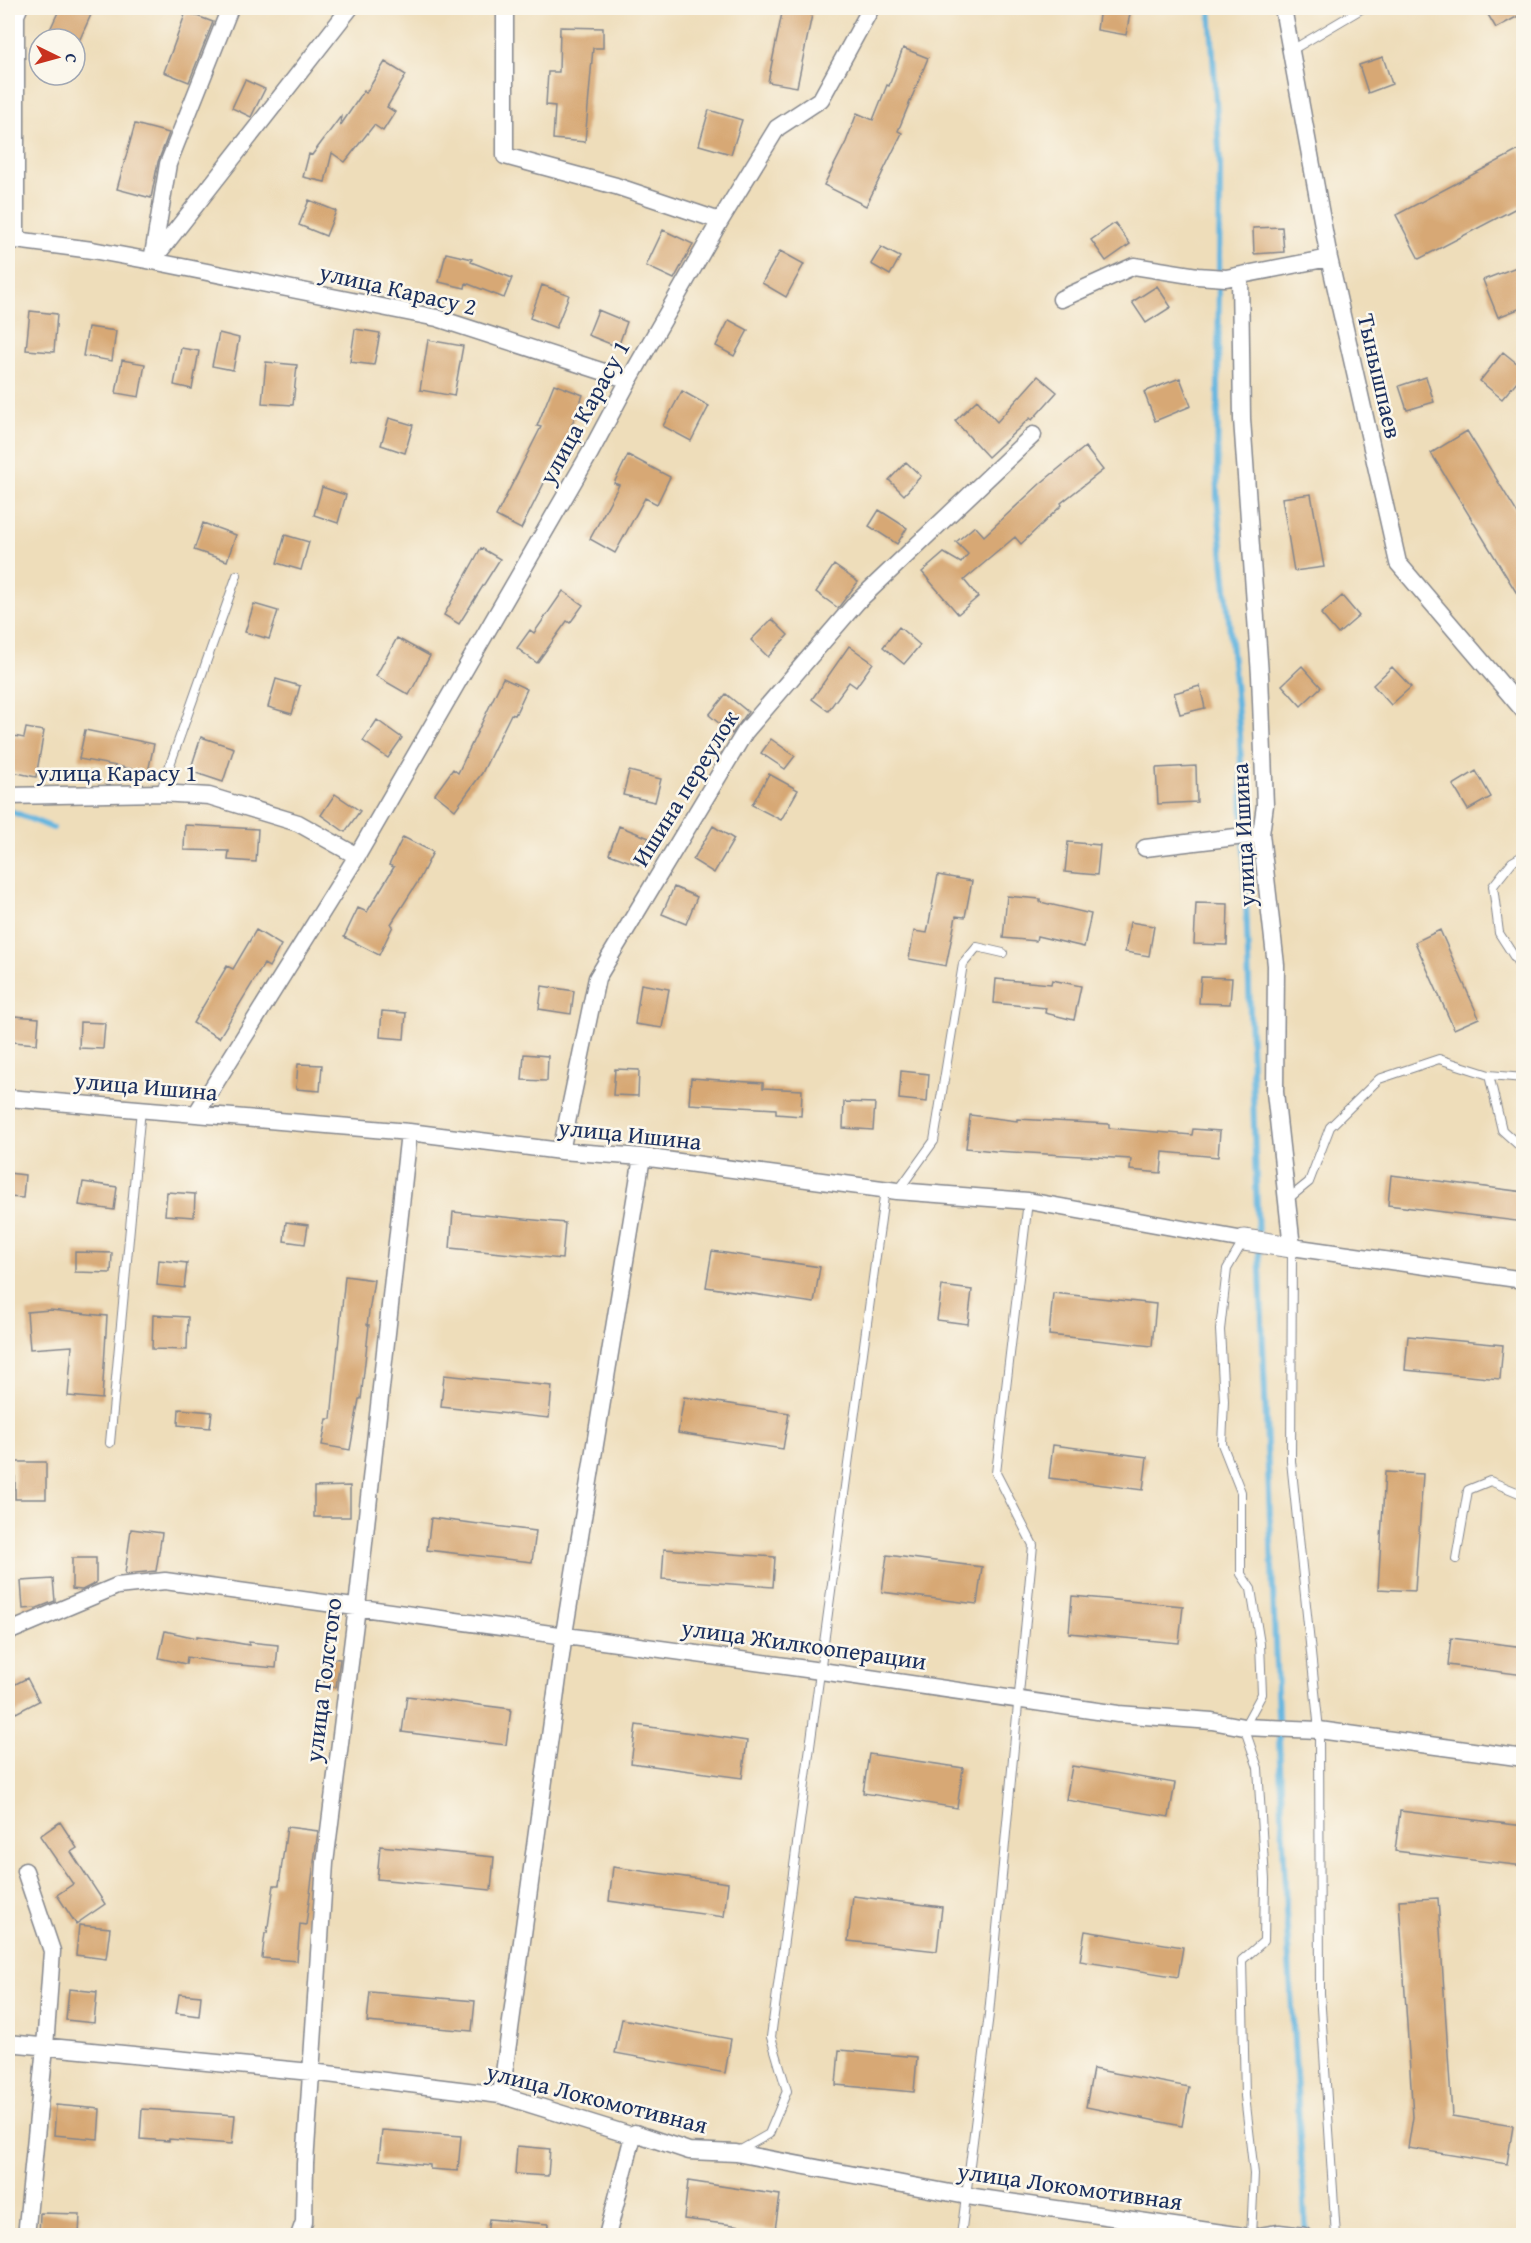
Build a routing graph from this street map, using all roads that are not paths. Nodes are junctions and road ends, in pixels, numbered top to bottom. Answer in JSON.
{"nodes":[{"id":1,"x":19,"y":8,"type":"edge"},
{"id":2,"x":230,"y":8,"type":"edge"},
{"id":3,"x":350,"y":8,"type":"edge"},
{"id":4,"x":505,"y":8,"type":"edge"},
{"id":5,"x":871,"y":8,"type":"edge"},
{"id":6,"x":1284,"y":8,"type":"edge"},
{"id":7,"x":1363,"y":8,"type":"edge"},
{"id":8,"x":1292,"y":50,"type":"junction"},
{"id":9,"x":720,"y":221,"type":"junction"},
{"id":10,"x":12,"y":239,"type":"edge"},
{"id":11,"x":1329,"y":258,"type":"junction"},
{"id":12,"x":152,"y":261,"type":"junction"},
{"id":13,"x":1233,"y":277,"type":"junction"},
{"id":14,"x":1061,"y":299,"type":"dead end"},
{"id":15,"x":629,"y":380,"type":"junction"},
{"id":16,"x":1033,"y":435,"type":"dead end"},
{"id":17,"x":237,"y":575,"type":"dead end"},
{"id":18,"x":1524,"y":711,"type":"edge"},
{"id":19,"x":160,"y":793,"type":"junction"},
{"id":20,"x":8,"y":796,"type":"edge"},
{"id":21,"x":1261,"y":834,"type":"junction"},
{"id":22,"x":1145,"y":848,"type":"dead end"},
{"id":23,"x":1524,"y":855,"type":"edge"},
{"id":24,"x":357,"y":856,"type":"junction"},
{"id":25,"x":1003,"y":953,"type":"dead end"},
{"id":26,"x":1524,"y":972,"type":"edge"},
{"id":27,"x":1489,"y":1076,"type":"junction"},
{"id":28,"x":1524,"y":1078,"type":"edge"},
{"id":29,"x":8,"y":1098,"type":"edge"},
{"id":30,"x":141,"y":1109,"type":"junction"},
{"id":31,"x":196,"y":1114,"type":"junction"},
{"id":32,"x":409,"y":1132,"type":"junction"},
{"id":33,"x":1524,"y":1150,"type":"edge"},
{"id":34,"x":561,"y":1151,"type":"junction"},
{"id":35,"x":642,"y":1157,"type":"junction"},
{"id":36,"x":891,"y":1190,"type":"junction"},
{"id":37,"x":1287,"y":1200,"type":"junction"},
{"id":38,"x":1028,"y":1201,"type":"junction"},
{"id":39,"x":1244,"y":1240,"type":"junction"},
{"id":40,"x":1292,"y":1247,"type":"junction"},
{"id":41,"x":1524,"y":1280,"type":"edge"},
{"id":42,"x":110,"y":1443,"type":"dead end"},
{"id":43,"x":1524,"y":1495,"type":"edge"},
{"id":44,"x":1456,"y":1559,"type":"dead end"},
{"id":45,"x":357,"y":1607,"type":"junction"},
{"id":46,"x":8,"y":1632,"type":"edge"},
{"id":47,"x":564,"y":1634,"type":"junction"},
{"id":48,"x":821,"y":1671,"type":"junction"},
{"id":49,"x":1019,"y":1700,"type":"junction"},
{"id":50,"x":1244,"y":1727,"type":"junction"},
{"id":51,"x":1319,"y":1730,"type":"junction"},
{"id":52,"x":1524,"y":1758,"type":"edge"},
{"id":53,"x":25,"y":1871,"type":"dead end"},
{"id":54,"x":8,"y":2043,"type":"edge"},
{"id":55,"x":45,"y":2047,"type":"junction"},
{"id":56,"x":311,"y":2072,"type":"junction"},
{"id":57,"x":501,"y":2095,"type":"junction"},
{"id":58,"x":633,"y":2136,"type":"junction"},
{"id":59,"x":736,"y":2153,"type":"junction"},
{"id":60,"x":967,"y":2196,"type":"junction"},
{"id":61,"x":1279,"y":2234,"type":"edge"},
{"id":62,"x":26,"y":2235,"type":"edge"},
{"id":63,"x":299,"y":2235,"type":"edge"},
{"id":64,"x":607,"y":2235,"type":"edge"},
{"id":65,"x":961,"y":2235,"type":"edge"},
{"id":66,"x":1243,"y":2235,"type":"edge"},
{"id":67,"x":1251,"y":2235,"type":"edge"},
{"id":68,"x":1260,"y":2235,"type":"edge"},
{"id":69,"x":1304,"y":2235,"type":"edge"},
{"id":70,"x":1336,"y":2235,"type":"edge"}],
"edges":[{"from":1,"to":10,"type":"street"},
{"from":2,"to":12,"type":"street"},
{"from":3,"to":12,"type":"street"},
{"from":4,"to":9,"type":"street"},
{"from":5,"to":9,"type":"street","name":"улица Карасу 1"},
{"from":6,"to":8,"type":"street","name":"Тынышпаев"},
{"from":7,"to":8,"type":"lane"},
{"from":8,"to":11,"type":"street","name":"Тынышпаев"},
{"from":9,"to":15,"type":"street","name":"улица Карасу 1"},
{"from":10,"to":12,"type":"street","name":"улица Карасу 2"},
{"from":11,"to":13,"type":"street"},
{"from":11,"to":18,"type":"street","name":"Тынышпаев"},
{"from":12,"to":15,"type":"street","name":"улица Карасу 2"},
{"from":13,"to":14,"type":"street"},
{"from":13,"to":21,"type":"street","name":"улица Ишина"},
{"from":15,"to":24,"type":"street","name":"улица Карасу 1"},
{"from":16,"to":34,"type":"street","name":"Ишина переулок"},
{"from":17,"to":19,"type":"lane"},
{"from":19,"to":20,"type":"street","name":"улица Карасу 1"},
{"from":19,"to":24,"type":"street","name":"улица Карасу 1"},
{"from":21,"to":22,"type":"street"},
{"from":21,"to":37,"type":"street","name":"улица Ишина"},
{"from":23,"to":26,"type":"lane"},
{"from":24,"to":31,"type":"street","name":"улица Карасу 1"},
{"from":25,"to":36,"type":"lane"},
{"from":27,"to":28,"type":"lane"},
{"from":27,"to":33,"type":"lane"},
{"from":27,"to":37,"type":"lane"},
{"from":29,"to":30,"type":"street","name":"улица Ишина"},
{"from":30,"to":31,"type":"street","name":"улица Ишина"},
{"from":30,"to":42,"type":"lane"},
{"from":31,"to":32,"type":"street","name":"улица Ишина"},
{"from":32,"to":34,"type":"street","name":"улица Ишина"},
{"from":32,"to":45,"type":"street","name":"улица Толстого"},
{"from":34,"to":35,"type":"street","name":"улица Ишина"},
{"from":35,"to":36,"type":"street","name":"улица Ишина"},
{"from":35,"to":47,"type":"street"},
{"from":36,"to":38,"type":"street","name":"улица Ишина"},
{"from":36,"to":48,"type":"lane"},
{"from":37,"to":40,"type":"street","name":"улица Ишина"},
{"from":38,"to":39,"type":"street","name":"улица Ишина"},
{"from":38,"to":49,"type":"lane"},
{"from":39,"to":40,"type":"street"},
{"from":39,"to":50,"type":"lane"},
{"from":40,"to":41,"type":"street"},
{"from":40,"to":51,"type":"lane"},
{"from":43,"to":44,"type":"lane"},
{"from":45,"to":46,"type":"street","name":"улица Жилкооперации"},
{"from":45,"to":47,"type":"street","name":"улица Жилкооперации"},
{"from":45,"to":56,"type":"street","name":"улица Толстого"},
{"from":47,"to":48,"type":"street","name":"улица Жилкооперации"},
{"from":47,"to":57,"type":"street"},
{"from":48,"to":49,"type":"street","name":"улица Жилкооперации"},
{"from":48,"to":59,"type":"lane"},
{"from":49,"to":50,"type":"street","name":"улица Жилкооперации"},
{"from":49,"to":60,"type":"lane"},
{"from":50,"to":51,"type":"street","name":"улица Жилкооперации"},
{"from":50,"to":67,"type":"lane"},
{"from":51,"to":52,"type":"street"},
{"from":51,"to":70,"type":"lane"},
{"from":53,"to":55,"type":"street"},
{"from":54,"to":55,"type":"street","name":"улица Локомотивная"},
{"from":55,"to":56,"type":"street","name":"улица Локомотивная"},
{"from":55,"to":62,"type":"street"},
{"from":56,"to":57,"type":"street","name":"улица Локомотивная"},
{"from":56,"to":63,"type":"street","name":"улица Толстого"},
{"from":57,"to":58,"type":"street","name":"улица Локомотивная"},
{"from":58,"to":59,"type":"street","name":"улица Локомотивная"},
{"from":58,"to":64,"type":"street"},
{"from":59,"to":60,"type":"street","name":"улица Локомотивная"},
{"from":60,"to":65,"type":"lane"},
{"from":60,"to":66,"type":"street","name":"улица Локомотивная"},
{"from":61,"to":68,"type":"street"},
{"from":61,"to":69,"type":"street"}]}
